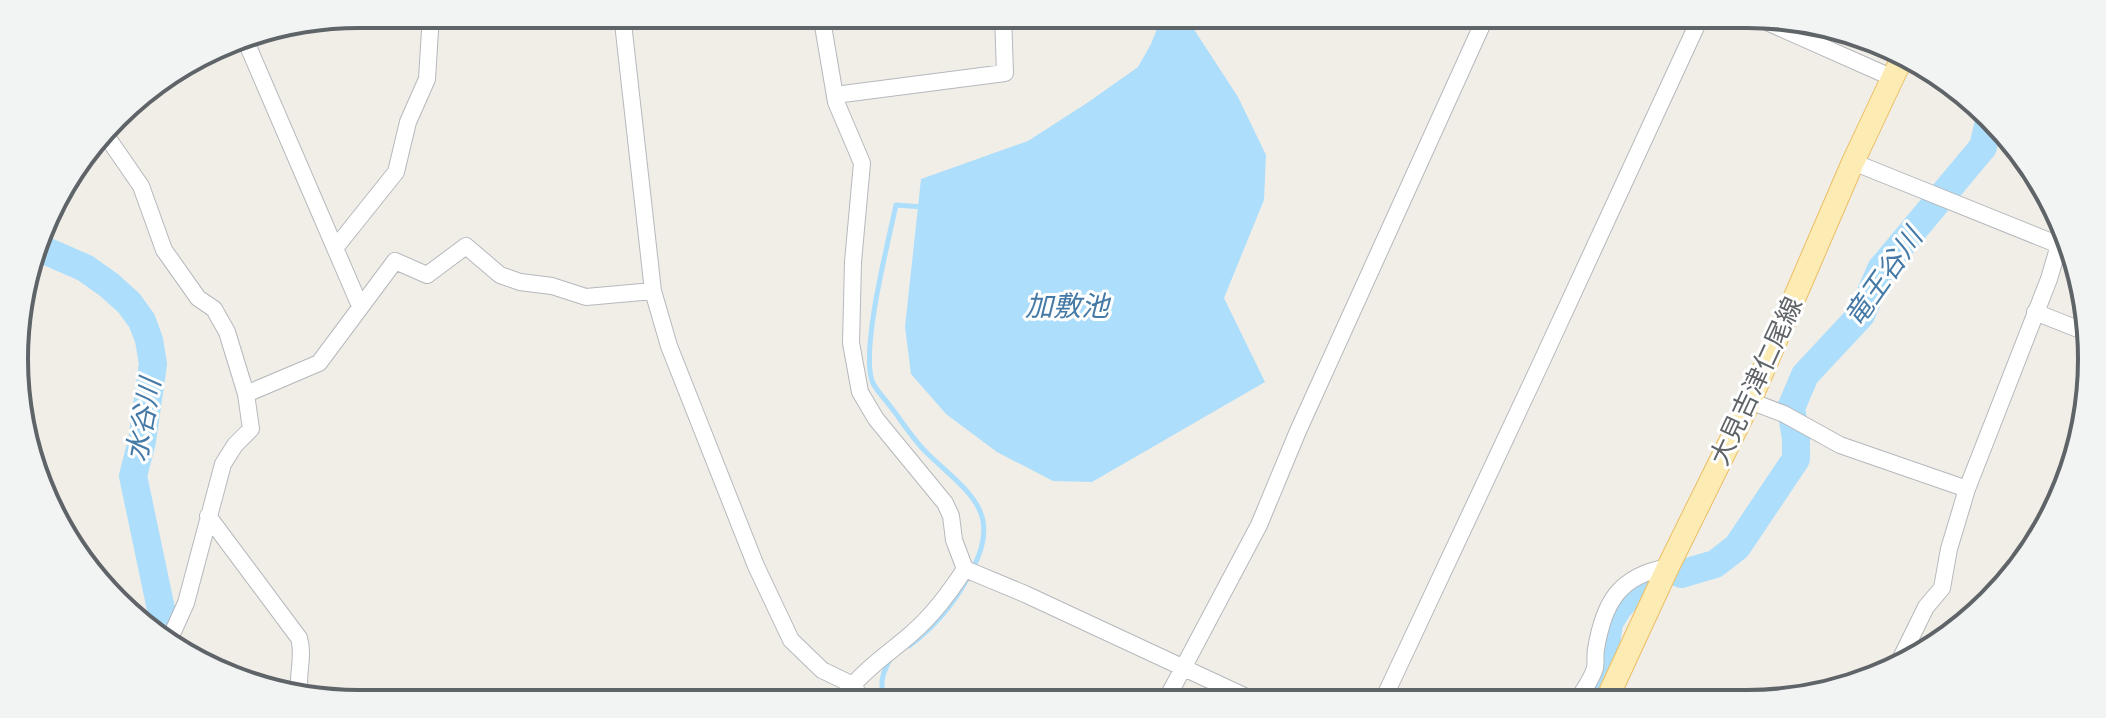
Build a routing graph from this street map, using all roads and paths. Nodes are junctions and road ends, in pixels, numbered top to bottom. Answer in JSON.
{"nodes":[{"id":1,"x":430,"y":28,"type":"edge"},
{"id":2,"x":624,"y":28,"type":"edge"},
{"id":3,"x":823,"y":28,"type":"edge"},
{"id":4,"x":1004,"y":28,"type":"edge"},
{"id":5,"x":1481,"y":28,"type":"edge"},
{"id":6,"x":1696,"y":28,"type":"edge"},
{"id":7,"x":1799,"y":32,"type":"edge"},
{"id":8,"x":248,"y":48,"type":"edge"},
{"id":9,"x":1897,"y":68,"type":"edge"},
{"id":10,"x":835,"y":95,"type":"junction"},
{"id":11,"x":110,"y":141,"type":"edge"},
{"id":12,"x":1853,"y":162,"type":"junction"},
{"id":13,"x":2057,"y":244,"type":"edge"},
{"id":14,"x":336,"y":247,"type":"junction"},
{"id":15,"x":2058,"y":247,"type":"edge"},
{"id":16,"x":653,"y":291,"type":"junction"},
{"id":17,"x":360,"y":306,"type":"junction"},
{"id":18,"x":2035,"y":312,"type":"junction"},
{"id":19,"x":2076,"y":328,"type":"edge"},
{"id":20,"x":246,"y":394,"type":"junction"},
{"id":21,"x":1750,"y":401,"type":"junction"},
{"id":22,"x":1967,"y":489,"type":"junction"},
{"id":23,"x":208,"y":516,"type":"junction"},
{"id":24,"x":1668,"y":567,"type":"junction"},
{"id":25,"x":965,"y":569,"type":"junction"},
{"id":26,"x":173,"y":632,"type":"edge"},
{"id":27,"x":1905,"y":650,"type":"edge"},
{"id":28,"x":1184,"y":667,"type":"junction"},
{"id":29,"x":299,"y":685,"type":"edge"},
{"id":30,"x":853,"y":685,"type":"junction"},
{"id":31,"x":856,"y":690,"type":"edge"},
{"id":32,"x":1172,"y":690,"type":"edge"},
{"id":33,"x":1232,"y":690,"type":"edge"},
{"id":34,"x":1388,"y":690,"type":"edge"},
{"id":35,"x":1583,"y":690,"type":"edge"},
{"id":36,"x":1611,"y":690,"type":"edge"}],
"edges":[{"from":1,"to":14,"type":"street"},
{"from":2,"to":16,"type":"street"},
{"from":3,"to":10,"type":"street"},
{"from":4,"to":10,"type":"street"},
{"from":5,"to":28,"type":"street"},
{"from":6,"to":34,"type":"street"},
{"from":7,"to":9,"type":"street"},
{"from":8,"to":14,"type":"street"},
{"from":9,"to":12,"type":"main road","name":"大見吉津仁尾線"},
{"from":10,"to":25,"type":"street"},
{"from":11,"to":20,"type":"street"},
{"from":12,"to":13,"type":"street"},
{"from":12,"to":21,"type":"main road","name":"大見吉津仁尾線"},
{"from":14,"to":17,"type":"street"},
{"from":15,"to":18,"type":"street"},
{"from":16,"to":17,"type":"street"},
{"from":16,"to":30,"type":"street"},
{"from":17,"to":20,"type":"street"},
{"from":18,"to":19,"type":"street"},
{"from":18,"to":22,"type":"street"},
{"from":20,"to":23,"type":"street"},
{"from":21,"to":22,"type":"street"},
{"from":21,"to":24,"type":"main road","name":"大見吉津仁尾線"},
{"from":22,"to":27,"type":"street"},
{"from":23,"to":26,"type":"street"},
{"from":23,"to":29,"type":"street"},
{"from":24,"to":35,"type":"street"},
{"from":24,"to":36,"type":"main road","name":"大見吉津仁尾線"},
{"from":25,"to":28,"type":"street"},
{"from":25,"to":30,"type":"street"},
{"from":28,"to":32,"type":"street"},
{"from":28,"to":33,"type":"street"},
{"from":30,"to":31,"type":"street"}]}
